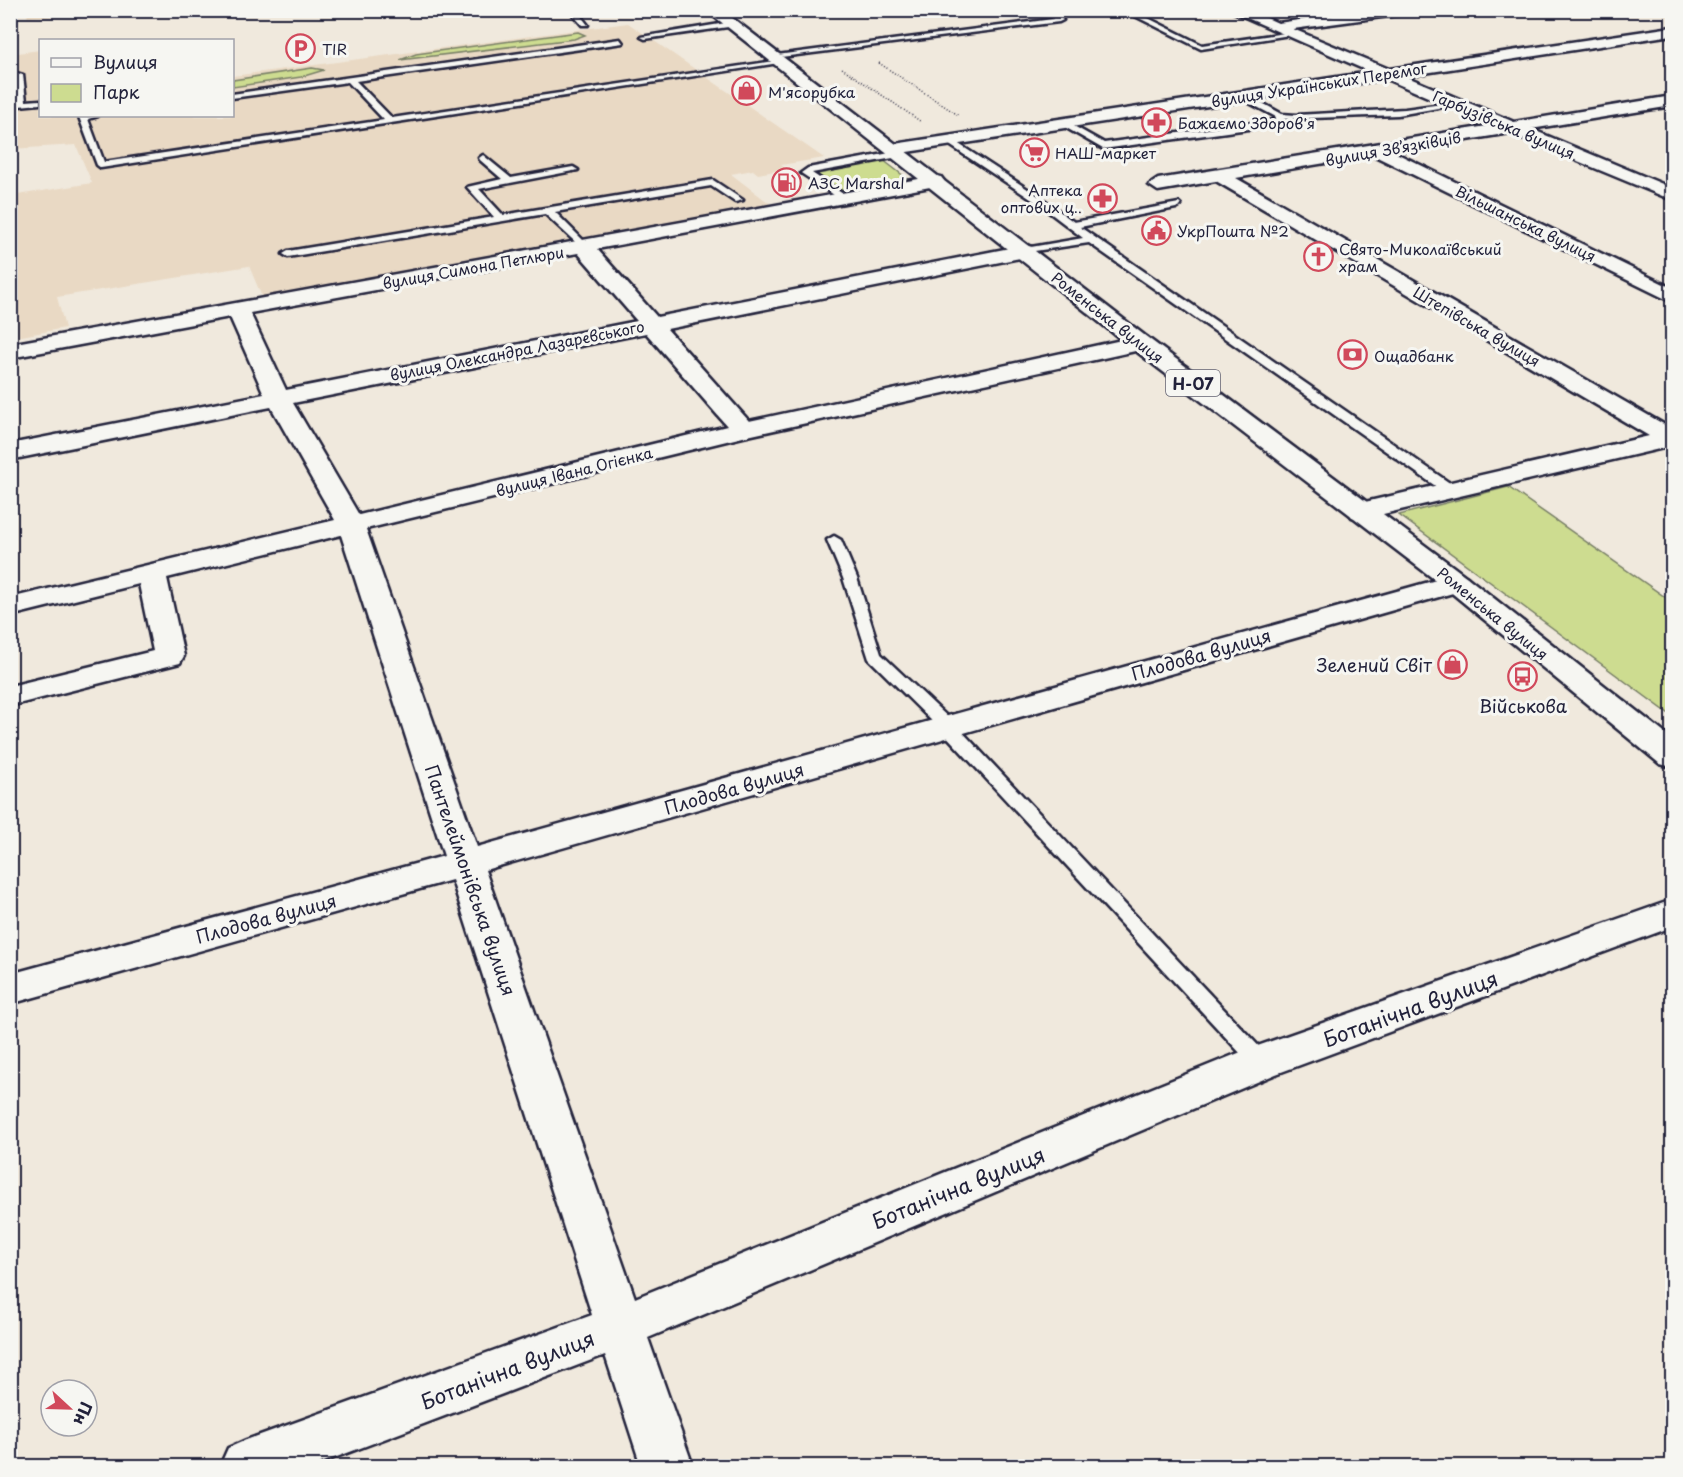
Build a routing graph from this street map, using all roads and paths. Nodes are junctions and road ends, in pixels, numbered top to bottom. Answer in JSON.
{"nodes":[{"id":1,"x":572,"y":10,"type":"edge"},
{"id":2,"x":1072,"y":10,"type":"edge"},
{"id":3,"x":1126,"y":10,"type":"edge"},
{"id":4,"x":1236,"y":10,"type":"edge"},
{"id":5,"x":1404,"y":10,"type":"edge"},
{"id":6,"x":722,"y":17,"type":"edge"},
{"id":7,"x":585,"y":23,"type":"dead end"},
{"id":8,"x":1276,"y":27,"type":"junction"},
{"id":9,"x":1672,"y":31,"type":"edge"},
{"id":10,"x":1292,"y":34,"type":"junction"},
{"id":11,"x":645,"y":37,"type":"dead end"},
{"id":12,"x":620,"y":41,"type":"dead end"},
{"id":13,"x":852,"y":45,"type":"junction"},
{"id":14,"x":816,"y":50,"type":"junction"},
{"id":15,"x":777,"y":59,"type":"junction"},
{"id":16,"x":1384,"y":73,"type":"junction"},
{"id":17,"x":19,"y":75,"type":"dead end"},
{"id":18,"x":351,"y":80,"type":"junction"},
{"id":19,"x":234,"y":96,"type":"edge"},
{"id":20,"x":1245,"y":97,"type":"junction"},
{"id":21,"x":1672,"y":101,"type":"edge"},
{"id":22,"x":39,"y":102,"type":"edge"},
{"id":23,"x":1457,"y":104,"type":"junction"},
{"id":24,"x":1407,"y":112,"type":"junction"},
{"id":25,"x":1280,"y":116,"type":"junction"},
{"id":26,"x":83,"y":117,"type":"edge"},
{"id":27,"x":390,"y":121,"type":"junction"},
{"id":28,"x":1335,"y":122,"type":"dead end"},
{"id":29,"x":1060,"y":123,"type":"junction"},
{"id":30,"x":1511,"y":128,"type":"junction"},
{"id":31,"x":986,"y":134,"type":"junction"},
{"id":32,"x":948,"y":140,"type":"junction"},
{"id":33,"x":897,"y":151,"type":"junction"},
{"id":34,"x":1379,"y":151,"type":"junction"},
{"id":35,"x":483,"y":158,"type":"dead end"},
{"id":36,"x":573,"y":170,"type":"dead end"},
{"id":37,"x":1220,"y":176,"type":"junction"},
{"id":38,"x":509,"y":181,"type":"junction"},
{"id":39,"x":935,"y":181,"type":"junction"},
{"id":40,"x":1158,"y":185,"type":"dead end"},
{"id":41,"x":1669,"y":191,"type":"edge"},
{"id":42,"x":843,"y":198,"type":"junction"},
{"id":43,"x":738,"y":200,"type":"dead end"},
{"id":44,"x":1176,"y":205,"type":"dead end"},
{"id":45,"x":548,"y":211,"type":"junction"},
{"id":46,"x":501,"y":219,"type":"junction"},
{"id":47,"x":1072,"y":225,"type":"junction"},
{"id":48,"x":1091,"y":240,"type":"junction"},
{"id":49,"x":584,"y":247,"type":"junction"},
{"id":50,"x":1025,"y":251,"type":"junction"},
{"id":51,"x":288,"y":255,"type":"dead end"},
{"id":52,"x":1672,"y":296,"type":"edge"},
{"id":53,"x":238,"y":310,"type":"junction"},
{"id":54,"x":648,"y":324,"type":"junction"},
{"id":55,"x":1140,"y":343,"type":"junction"},
{"id":56,"x":10,"y":351,"type":"edge"},
{"id":57,"x":278,"y":398,"type":"junction"},
{"id":58,"x":743,"y":430,"type":"junction"},
{"id":59,"x":1672,"y":439,"type":"edge"},
{"id":60,"x":10,"y":452,"type":"edge"},
{"id":61,"x":1449,"y":489,"type":"junction"},
{"id":62,"x":1362,"y":512,"type":"junction"},
{"id":63,"x":351,"y":525,"type":"junction"},
{"id":64,"x":834,"y":540,"type":"dead end"},
{"id":65,"x":152,"y":575,"type":"junction"},
{"id":66,"x":1457,"y":583,"type":"junction"},
{"id":67,"x":10,"y":607,"type":"edge"},
{"id":68,"x":10,"y":696,"type":"edge"},
{"id":69,"x":948,"y":727,"type":"junction"},
{"id":70,"x":1672,"y":756,"type":"edge"},
{"id":71,"x":466,"y":863,"type":"junction"},
{"id":72,"x":1672,"y":913,"type":"edge"},
{"id":73,"x":10,"y":989,"type":"edge"},
{"id":74,"x":1261,"y":1062,"type":"junction"},
{"id":75,"x":620,"y":1327,"type":"junction"},
{"id":76,"x":246,"y":1467,"type":"edge"},
{"id":77,"x":667,"y":1467,"type":"edge"}],
"edges":[{"from":1,"to":7,"type":"lane"},
{"from":2,"to":13,"type":"lane"},
{"from":3,"to":10,"type":"lane"},
{"from":4,"to":8,"type":"street","name":"Гарбузівська вулиця"},
{"from":5,"to":8,"type":"street"},
{"from":6,"to":11,"type":"lane"},
{"from":6,"to":15,"type":"street","name":"Роменська вулиця","number":"Н-07"},
{"from":8,"to":10,"type":"street","name":"Гарбузівська вулиця"},
{"from":9,"to":16,"type":"street","name":"вулиця Українських Перемог"},
{"from":10,"to":16,"type":"street","name":"Гарбузівська вулиця"},
{"from":12,"to":18,"type":"lane"},
{"from":13,"to":14,"type":"lane"},
{"from":13,"to":31,"type":"path"},
{"from":14,"to":15,"type":"lane"},
{"from":14,"to":32,"type":"path"},
{"from":15,"to":27,"type":"lane"},
{"from":15,"to":33,"type":"street","name":"Роменська вулиця","number":"Н-07"},
{"from":16,"to":20,"type":"street","name":"вулиця Українських Перемог"},
{"from":16,"to":23,"type":"street","name":"Гарбузівська вулиця"},
{"from":17,"to":22,"type":"lane"},
{"from":18,"to":19,"type":"lane"},
{"from":18,"to":27,"type":"lane"},
{"from":20,"to":25,"type":"lane"},
{"from":20,"to":29,"type":"street","name":"вулиця Українських Перемог"},
{"from":21,"to":30,"type":"street","name":"вулиця Звʼязківців"},
{"from":23,"to":24,"type":"lane"},
{"from":23,"to":30,"type":"street","name":"Гарбузівська вулиця"},
{"from":24,"to":25,"type":"lane"},
{"from":24,"to":28,"type":"lane"},
{"from":25,"to":29,"type":"lane"},
{"from":26,"to":27,"type":"lane"},
{"from":29,"to":31,"type":"street","name":"вулиця Українських Перемог"},
{"from":30,"to":34,"type":"street","name":"вулиця Звʼязківців"},
{"from":30,"to":41,"type":"street","name":"Гарбузівська вулиця"},
{"from":31,"to":32,"type":"street","name":"вулиця Українських Перемог"},
{"from":32,"to":33,"type":"street","name":"вулиця Українських Перемог"},
{"from":32,"to":47,"type":"lane"},
{"from":33,"to":39,"type":"street","name":"Роменська вулиця","number":"Н-07"},
{"from":33,"to":42,"type":"lane"},
{"from":34,"to":37,"type":"street","name":"вулиця Звʼязківців"},
{"from":34,"to":52,"type":"street","name":"Вільшанська вулиця"},
{"from":35,"to":38,"type":"lane"},
{"from":36,"to":38,"type":"lane"},
{"from":37,"to":40,"type":"street","name":"вулиця Звʼязківців"},
{"from":37,"to":59,"type":"street","name":"Штепівська вулиця"},
{"from":38,"to":46,"type":"lane"},
{"from":39,"to":42,"type":"street","name":"вулиця Симона Петлюри"},
{"from":39,"to":50,"type":"street","name":"Роменська вулиця","number":"Н-07"},
{"from":42,"to":49,"type":"street","name":"вулиця Симона Петлюри"},
{"from":43,"to":45,"type":"lane"},
{"from":44,"to":47,"type":"lane"},
{"from":45,"to":46,"type":"lane"},
{"from":45,"to":49,"type":"lane"},
{"from":46,"to":51,"type":"lane"},
{"from":47,"to":48,"type":"lane"},
{"from":48,"to":50,"type":"lane"},
{"from":48,"to":61,"type":"lane"},
{"from":49,"to":53,"type":"street","name":"вулиця Симона Петлюри"},
{"from":49,"to":54,"type":"street"},
{"from":50,"to":54,"type":"street","name":"вулиця Олександра Лазаревського"},
{"from":50,"to":55,"type":"street","name":"Роменська вулиця","number":"Н-07"},
{"from":53,"to":56,"type":"street","name":"вулиця Симона Петлюри"},
{"from":53,"to":57,"type":"street","name":"Пантелеймонівська вулиця"},
{"from":54,"to":57,"type":"street","name":"вулиця Олександра Лазаревського"},
{"from":54,"to":58,"type":"street"},
{"from":55,"to":58,"type":"street","name":"вулиця Івана Огієнка"},
{"from":55,"to":62,"type":"street","name":"Роменська вулиця","number":"Н-07"},
{"from":57,"to":60,"type":"street","name":"вулиця Олександра Лазаревського"},
{"from":57,"to":63,"type":"street","name":"Пантелеймонівська вулиця"},
{"from":58,"to":63,"type":"street","name":"вулиця Івана Огієнка"},
{"from":59,"to":61,"type":"street"},
{"from":61,"to":62,"type":"street"},
{"from":62,"to":66,"type":"street","name":"Роменська вулиця","number":"Н-07"},
{"from":63,"to":65,"type":"street","name":"вулиця Івана Огієнка"},
{"from":63,"to":71,"type":"street","name":"Пантелеймонівська вулиця"},
{"from":64,"to":69,"type":"lane"},
{"from":65,"to":67,"type":"street","name":"вулиця Івана Огієнка"},
{"from":65,"to":68,"type":"street"},
{"from":66,"to":69,"type":"street","name":"Плодова вулиця"},
{"from":66,"to":70,"type":"street","name":"Роменська вулиця","number":"Н-07"},
{"from":69,"to":71,"type":"street","name":"Плодова вулиця"},
{"from":69,"to":74,"type":"lane"},
{"from":71,"to":73,"type":"street","name":"Плодова вулиця"},
{"from":71,"to":75,"type":"street","name":"Пантелеймонівська вулиця"},
{"from":72,"to":74,"type":"street","name":"Ботанічна вулиця"},
{"from":74,"to":75,"type":"street","name":"Ботанічна вулиця"},
{"from":75,"to":76,"type":"street","name":"Ботанічна вулиця"},
{"from":75,"to":77,"type":"street","name":"Пантелеймонівська вулиця"}]}
